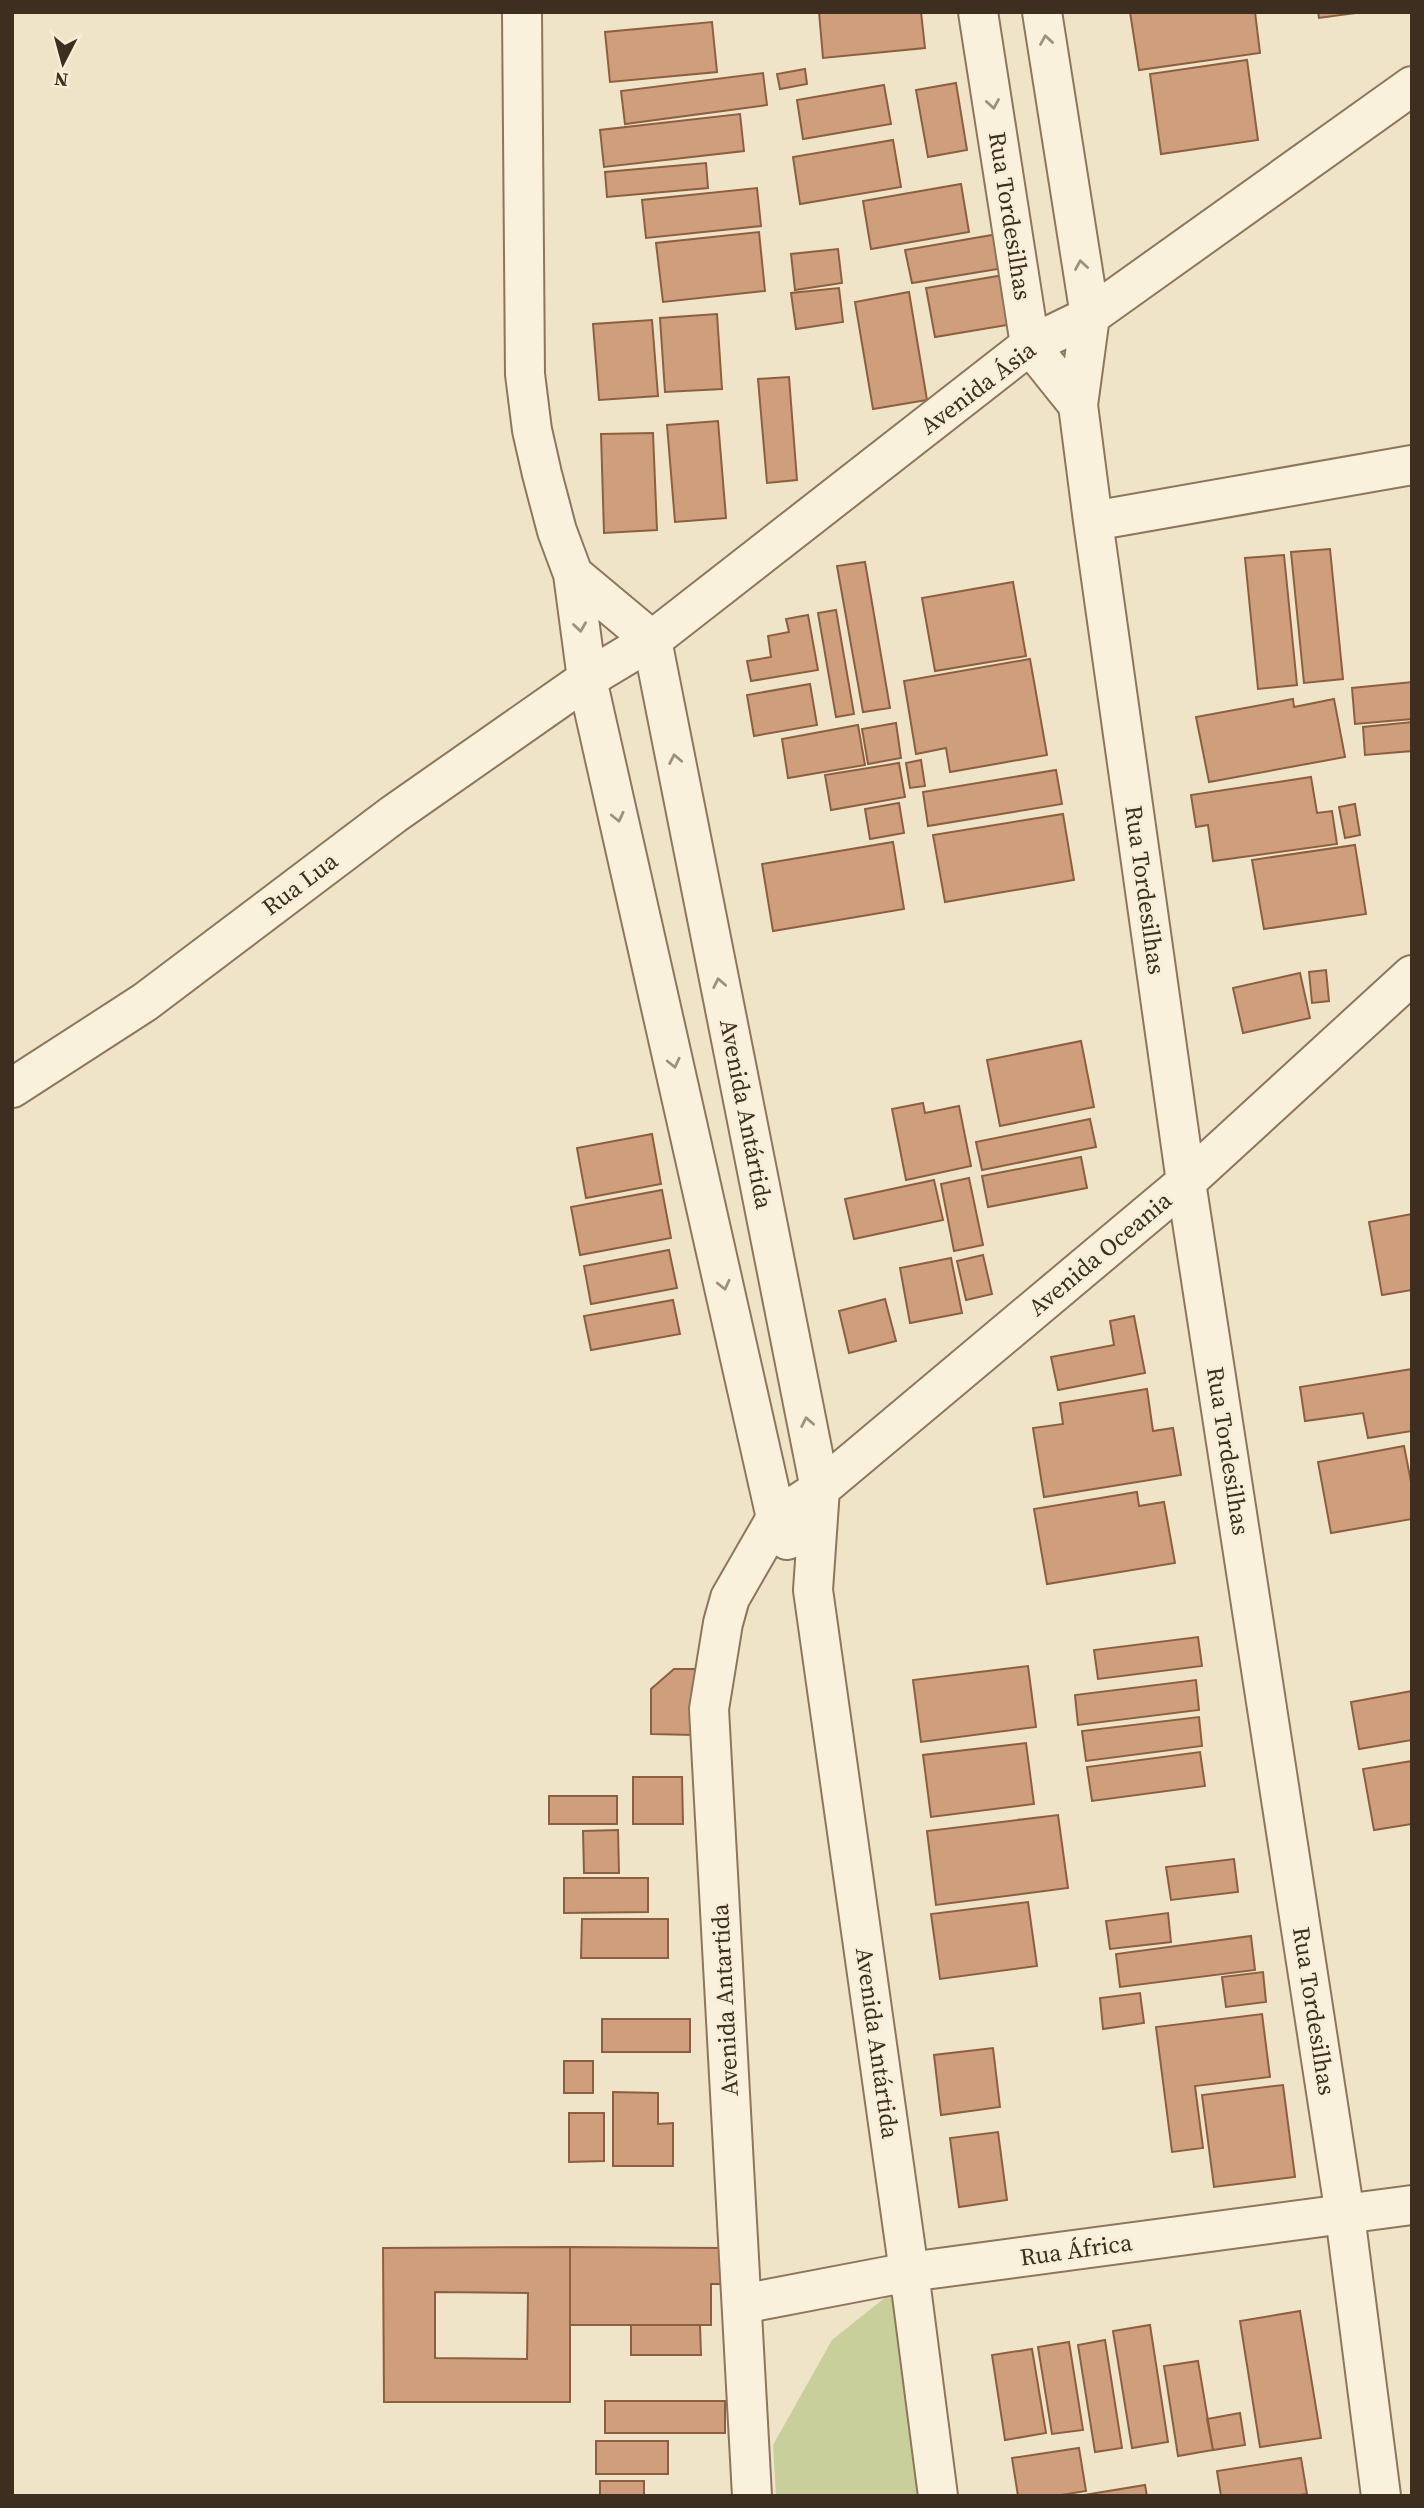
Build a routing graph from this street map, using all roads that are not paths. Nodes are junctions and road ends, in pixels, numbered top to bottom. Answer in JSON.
{"nodes":[{"id":1,"x":522,"y":12,"type":"edge"},
{"id":2,"x":978,"y":12,"type":"edge"},
{"id":3,"x":1042,"y":12,"type":"edge"},
{"id":4,"x":1412,"y":86,"type":"edge"},
{"id":5,"x":1090,"y":316,"type":"junction"},
{"id":6,"x":1030,"y":345,"type":"junction"},
{"id":7,"x":1077,"y":405,"type":"junction"},
{"id":8,"x":1412,"y":465,"type":"edge"},
{"id":9,"x":1093,"y":521,"type":"junction"},
{"id":10,"x":573,"y":574,"type":"junction"},
{"id":11,"x":652,"y":640,"type":"junction"},
{"id":12,"x":587,"y":679,"type":"junction"},
{"id":13,"x":1412,"y":975,"type":"edge"},
{"id":14,"x":12,"y":1088,"type":"edge"},
{"id":15,"x":1186,"y":1182,"type":"junction"},
{"id":16,"x":820,"y":1489,"type":"junction"},
{"id":17,"x":776,"y":1518,"type":"junction"},
{"id":18,"x":813,"y":1590,"type":"junction"},
{"id":19,"x":1412,"y":2205,"type":"edge"},
{"id":20,"x":1346,"y":2215,"type":"junction"},
{"id":21,"x":909,"y":2272,"type":"junction"},
{"id":22,"x":742,"y":2304,"type":"junction"},
{"id":23,"x":752,"y":2496,"type":"edge"},
{"id":24,"x":938,"y":2496,"type":"edge"},
{"id":25,"x":1381,"y":2496,"type":"edge"}],
"edges":[{"from":1,"to":10,"type":"street","name":"Avenida Antártida"},
{"from":2,"to":6,"type":"street","name":"Rua Tordesilhas","one_way":true},
{"from":5,"to":3,"type":"street","name":"Rua Tordesilhas","one_way":true},
{"from":4,"to":5,"type":"street","name":"Avenida Ásia"},
{"from":5,"to":6,"type":"street","name":"Avenida Ásia"},
{"from":5,"to":7,"type":"street","name":"Rua Tordesilhas"},
{"from":6,"to":7,"type":"street","name":"Rua Tordesilhas"},
{"from":6,"to":11,"type":"street","name":"Avenida Ásia"},
{"from":7,"to":9,"type":"street","name":"Rua Tordesilhas"},
{"from":8,"to":9,"type":"street"},
{"from":9,"to":15,"type":"street","name":"Rua Tordesilhas"},
{"from":10,"to":11,"type":"street"},
{"from":10,"to":12,"type":"street","name":"Avenida Antártida","one_way":true},
{"from":11,"to":12,"type":"street","name":"Avenida Ásia"},
{"from":16,"to":11,"type":"street","name":"Avenida Antártida","one_way":true},
{"from":12,"to":14,"type":"street","name":"Rua Lua"},
{"from":12,"to":17,"type":"street","name":"Avenida Antártida","one_way":true},
{"from":13,"to":15,"type":"street","name":"Avenida Oceania"},
{"from":15,"to":16,"type":"street","name":"Avenida Oceania"},
{"from":15,"to":20,"type":"street","name":"Rua Tordesilhas"},
{"from":16,"to":17,"type":"street","name":"Avenida Oceania"},
{"from":16,"to":18,"type":"street","name":"Avenida Antártida"},
{"from":17,"to":18,"type":"street","name":"Avenida Antártida"},
{"from":17,"to":22,"type":"street","name":"Avenida Antartida"},
{"from":18,"to":21,"type":"street","name":"Avenida Antártida"},
{"from":19,"to":20,"type":"street","name":"Rua África"},
{"from":20,"to":21,"type":"street","name":"Rua África"},
{"from":20,"to":25,"type":"street","name":"Rua Tordesilhas"},
{"from":21,"to":22,"type":"street","name":"Rua África"},
{"from":21,"to":24,"type":"street","name":"Avenida Antártida"},
{"from":22,"to":23,"type":"street","name":"Avenida Antartida"}]}
